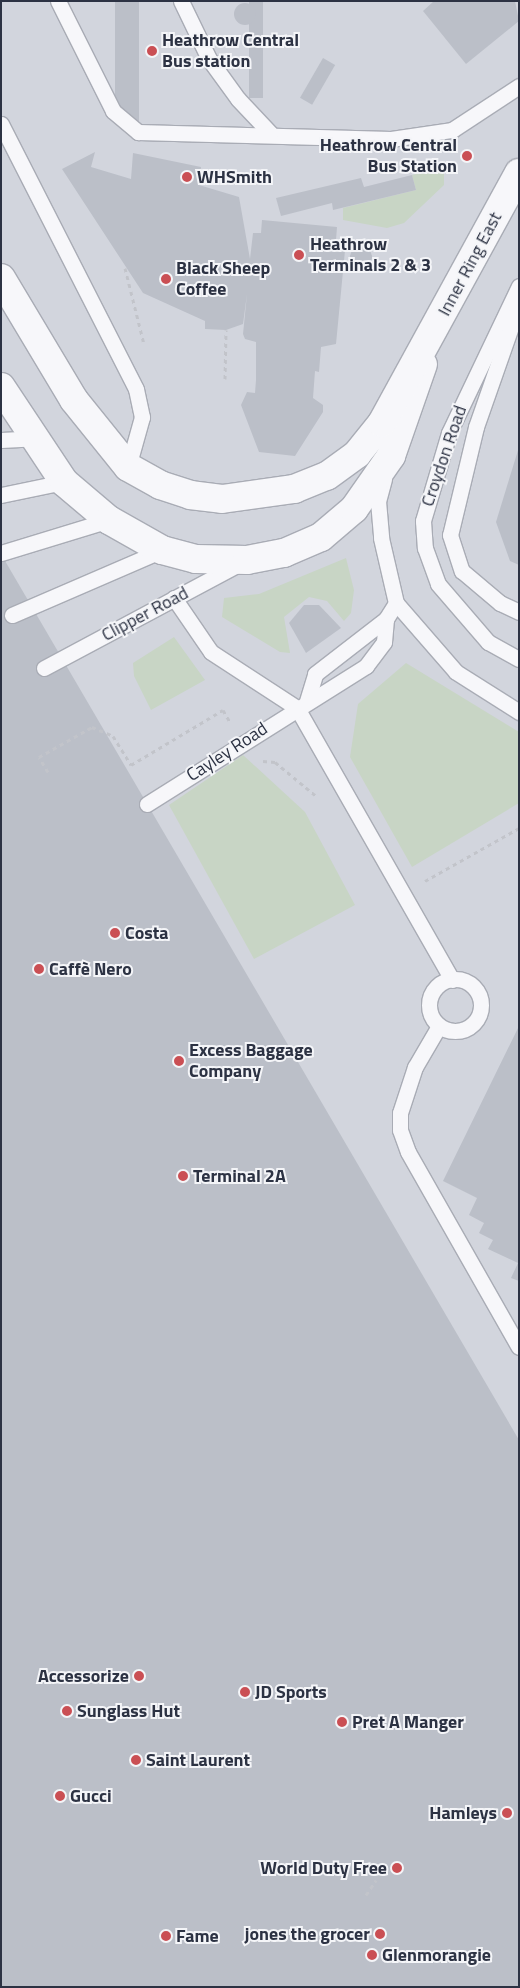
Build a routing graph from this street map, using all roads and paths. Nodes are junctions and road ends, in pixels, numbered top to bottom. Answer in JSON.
{"nodes":[{"id":1,"x":58,"y":1,"type":"edge"},
{"id":2,"x":181,"y":1,"type":"edge"},
{"id":3,"x":519,"y":86,"type":"edge"},
{"id":4,"x":1,"y":124,"type":"edge"},
{"id":5,"x":270,"y":133,"type":"junction"},
{"id":6,"x":519,"y":173,"type":"edge"},
{"id":7,"x":125,"y":268,"type":"dead end"},
{"id":8,"x":1,"y":278,"type":"edge"},
{"id":9,"x":519,"y":286,"type":"edge"},
{"id":10,"x":519,"y":304,"type":"edge"},
{"id":11,"x":436,"y":328,"type":"junction"},
{"id":12,"x":226,"y":330,"type":"dead end"},
{"id":13,"x":146,"y":351,"type":"dead end"},
{"id":14,"x":225,"y":379,"type":"dead end"},
{"id":15,"x":5,"y":397,"type":"edge"},
{"id":16,"x":35,"y":438,"type":"junction"},
{"id":17,"x":1,"y":440,"type":"edge"},
{"id":18,"x":391,"y":456,"type":"junction"},
{"id":19,"x":128,"y":467,"type":"junction"},
{"id":20,"x":64,"y":482,"type":"junction"},
{"id":21,"x":1,"y":495,"type":"edge"},
{"id":22,"x":109,"y":520,"type":"junction"},
{"id":23,"x":162,"y":550,"type":"junction"},
{"id":24,"x":1,"y":553,"type":"edge"},
{"id":25,"x":247,"y":560,"type":"junction"},
{"id":26,"x":174,"y":598,"type":"junction"},
{"id":27,"x":396,"y":603,"type":"junction"},
{"id":28,"x":519,"y":612,"type":"edge"},
{"id":29,"x":12,"y":615,"type":"dead end"},
{"id":30,"x":386,"y":619,"type":"junction"},
{"id":31,"x":519,"y":659,"type":"edge"},
{"id":32,"x":44,"y":668,"type":"dead end"},
{"id":33,"x":302,"y":705,"type":"junction"},
{"id":34,"x":519,"y":712,"type":"edge"},
{"id":35,"x":243,"y":741,"type":"junction"},
{"id":36,"x":48,"y":772,"type":"dead end"},
{"id":37,"x":322,"y":800,"type":"dead end"},
{"id":38,"x":147,"y":804,"type":"dead end"},
{"id":39,"x":519,"y":828,"type":"edge"},
{"id":40,"x":404,"y":893,"type":"junction"},
{"id":41,"x":452,"y":980,"type":"junction"},
{"id":42,"x":439,"y":1026,"type":"junction"},
{"id":43,"x":519,"y":1347,"type":"edge"},
{"id":44,"x":376,"y":1880,"type":"dead end"},
{"id":45,"x":366,"y":1895,"type":"dead end"}],
"edges":[{"from":1,"to":5,"type":"lane"},
{"from":2,"to":5,"type":"lane"},
{"from":3,"to":5,"type":"lane"},
{"from":4,"to":19,"type":"lane"},
{"from":6,"to":11,"type":"street","name":"Inner Ring East"},
{"from":7,"to":13,"type":"path"},
{"from":8,"to":19,"type":"street"},
{"from":9,"to":31,"type":"lane","name":"Croydon Road"},
{"from":10,"to":28,"type":"lane"},
{"from":11,"to":18,"type":"street"},
{"from":11,"to":19,"type":"street"},
{"from":12,"to":14,"type":"path"},
{"from":15,"to":16,"type":"street"},
{"from":16,"to":17,"type":"lane"},
{"from":16,"to":20,"type":"street"},
{"from":18,"to":25,"type":"street"},
{"from":18,"to":27,"type":"lane"},
{"from":20,"to":21,"type":"lane"},
{"from":20,"to":22,"type":"street"},
{"from":22,"to":23,"type":"street"},
{"from":22,"to":24,"type":"lane"},
{"from":23,"to":25,"type":"street"},
{"from":23,"to":29,"type":"lane"},
{"from":25,"to":26,"type":"lane","name":"Clipper Road"},
{"from":26,"to":32,"type":"lane","name":"Clipper Road"},
{"from":26,"to":33,"type":"lane"},
{"from":27,"to":30,"type":"lane","name":"Cayley Road"},
{"from":27,"to":34,"type":"lane"},
{"from":30,"to":33,"type":"lane","name":"Cayley Road"},
{"from":30,"to":33,"type":"lane","name":"Cayley Road"},
{"from":33,"to":35,"type":"lane","name":"Cayley Road"},
{"from":33,"to":40,"type":"lane"},
{"from":35,"to":36,"type":"path"},
{"from":35,"to":37,"type":"path"},
{"from":35,"to":38,"type":"lane","name":"Cayley Road"},
{"from":39,"to":40,"type":"path"},
{"from":40,"to":41,"type":"lane"},
{"from":41,"to":42,"type":"lane"},
{"from":41,"to":42,"type":"lane"},
{"from":42,"to":43,"type":"lane"},
{"from":44,"to":45,"type":"path"}]}
